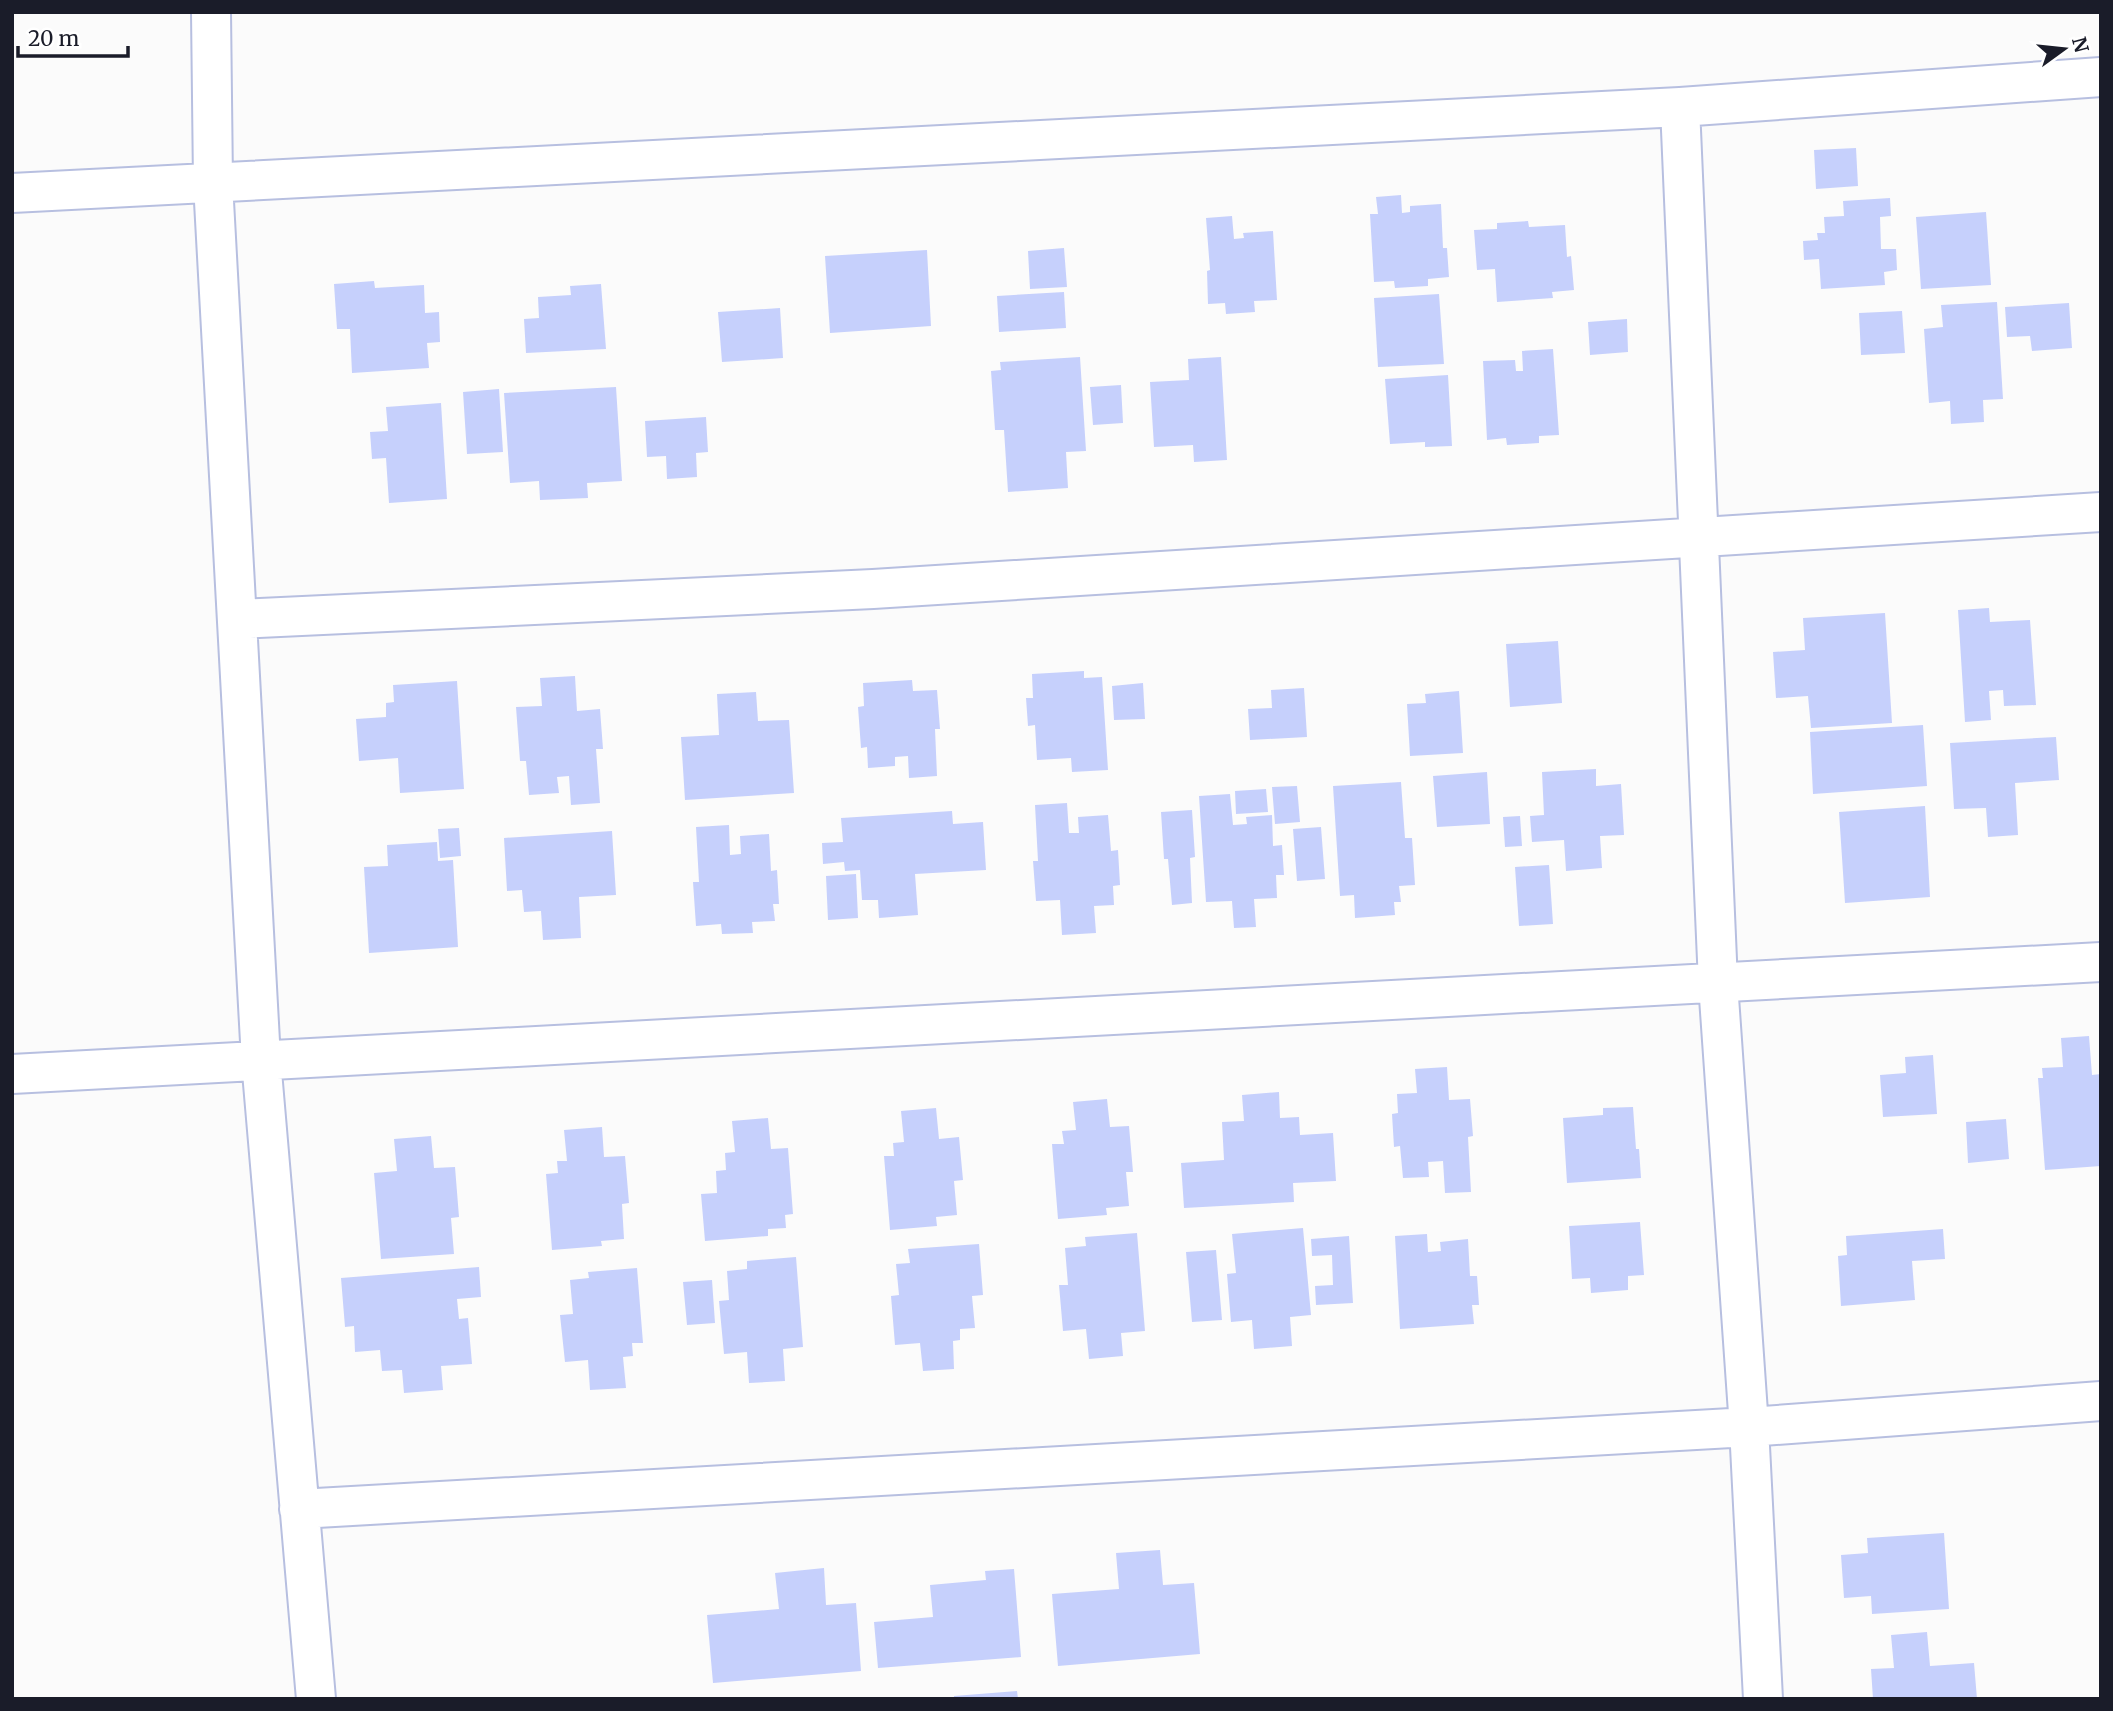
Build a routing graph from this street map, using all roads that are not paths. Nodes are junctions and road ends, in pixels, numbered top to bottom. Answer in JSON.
{"nodes":[{"id":1,"x":211,"y":12,"type":"edge"},
{"id":2,"x":2101,"y":77,"type":"edge"},
{"id":3,"x":1680,"y":107,"type":"junction"},
{"id":4,"x":212,"y":183,"type":"junction"},
{"id":5,"x":12,"y":192,"type":"edge"},
{"id":6,"x":2101,"y":512,"type":"edge"},
{"id":7,"x":1697,"y":538,"type":"junction"},
{"id":8,"x":238,"y":619,"type":"junction"},
{"id":9,"x":2101,"y":962,"type":"edge"},
{"id":10,"x":1718,"y":983,"type":"junction"},
{"id":11,"x":261,"y":1060,"type":"junction"},
{"id":12,"x":12,"y":1074,"type":"edge"},
{"id":13,"x":2101,"y":1401,"type":"edge"},
{"id":14,"x":1749,"y":1427,"type":"junction"},
{"id":15,"x":299,"y":1509,"type":"junction"},
{"id":16,"x":316,"y":1699,"type":"edge"},
{"id":17,"x":1763,"y":1699,"type":"edge"}],
"edges":[{"from":1,"to":4,"type":"street"},
{"from":2,"to":3,"type":"street"},
{"from":3,"to":4,"type":"street"},
{"from":3,"to":7,"type":"street"},
{"from":4,"to":5,"type":"street"},
{"from":4,"to":8,"type":"street"},
{"from":6,"to":7,"type":"street"},
{"from":7,"to":8,"type":"street"},
{"from":7,"to":10,"type":"street"},
{"from":8,"to":11,"type":"street"},
{"from":9,"to":10,"type":"street"},
{"from":10,"to":11,"type":"street"},
{"from":10,"to":14,"type":"street"},
{"from":11,"to":12,"type":"street"},
{"from":11,"to":15,"type":"street"},
{"from":13,"to":14,"type":"street"},
{"from":14,"to":15,"type":"street"},
{"from":14,"to":17,"type":"street"},
{"from":15,"to":16,"type":"street"}]}
